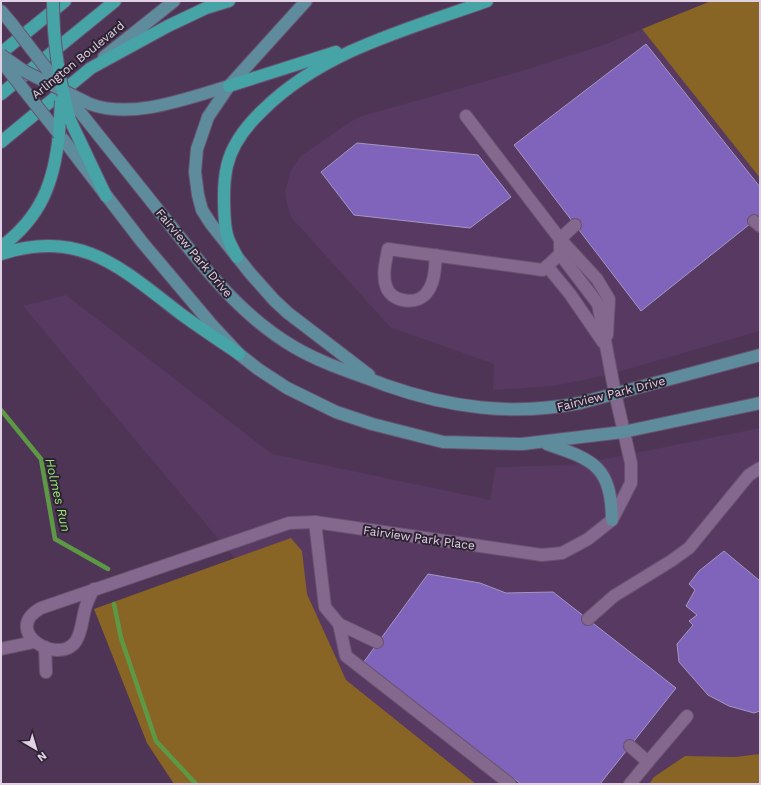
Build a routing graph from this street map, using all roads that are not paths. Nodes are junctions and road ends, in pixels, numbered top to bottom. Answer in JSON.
{"nodes":[{"id":1,"x":53,"y":1,"type":"edge"},
{"id":2,"x":65,"y":1,"type":"edge"},
{"id":3,"x":115,"y":1,"type":"edge"},
{"id":4,"x":174,"y":1,"type":"edge"},
{"id":5,"x":229,"y":1,"type":"edge"},
{"id":6,"x":487,"y":1,"type":"edge"},
{"id":7,"x":305,"y":2,"type":"edge"},
{"id":8,"x":1,"y":11,"type":"edge"},
{"id":9,"x":380,"y":39,"type":"junction"},
{"id":10,"x":1,"y":54,"type":"edge"},
{"id":11,"x":1,"y":61,"type":"edge"},
{"id":12,"x":91,"y":68,"type":"junction"},
{"id":13,"x":229,"y":86,"type":"junction"},
{"id":14,"x":62,"y":90,"type":"junction"},
{"id":15,"x":1,"y":94,"type":"edge"},
{"id":16,"x":466,"y":116,"type":"dead end"},
{"id":17,"x":59,"y":134,"type":"junction"},
{"id":18,"x":1,"y":142,"type":"edge"},
{"id":19,"x":106,"y":196,"type":"junction"},
{"id":20,"x":575,"y":225,"type":"dead end"},
{"id":21,"x":560,"y":239,"type":"junction"},
{"id":22,"x":1,"y":247,"type":"edge"},
{"id":23,"x":1,"y":254,"type":"edge"},
{"id":24,"x":560,"y":254,"type":"junction"},
{"id":25,"x":436,"y":255,"type":"junction"},
{"id":26,"x":237,"y":257,"type":"junction"},
{"id":27,"x":547,"y":266,"type":"junction"},
{"id":28,"x":605,"y":345,"type":"junction"},
{"id":29,"x":239,"y":354,"type":"junction"},
{"id":30,"x":760,"y":355,"type":"edge"},
{"id":31,"x":378,"y":382,"type":"junction"},
{"id":32,"x":614,"y":394,"type":"junction"},
{"id":33,"x":760,"y":403,"type":"edge"},
{"id":34,"x":623,"y":432,"type":"junction"},
{"id":35,"x":542,"y":442,"type":"junction"},
{"id":36,"x":760,"y":468,"type":"edge"},
{"id":37,"x":612,"y":520,"type":"junction"},
{"id":38,"x":315,"y":522,"type":"junction"},
{"id":39,"x":94,"y":589,"type":"junction"},
{"id":40,"x":588,"y":619,"type":"dead end"},
{"id":41,"x":339,"y":624,"type":"junction"},
{"id":42,"x":34,"y":642,"type":"junction"},
{"id":43,"x":377,"y":642,"type":"dead end"},
{"id":44,"x":45,"y":648,"type":"junction"},
{"id":45,"x":1,"y":649,"type":"edge"},
{"id":46,"x":46,"y":672,"type":"dead end"},
{"id":47,"x":687,"y":716,"type":"dead end"},
{"id":48,"x":630,"y":746,"type":"dead end"},
{"id":49,"x":648,"y":762,"type":"junction"},
{"id":50,"x":510,"y":784,"type":"edge"},
{"id":51,"x":630,"y":784,"type":"edge"}],
"edges":[{"from":1,"to":14,"type":"highway","bridge":true},
{"from":2,"to":10,"type":"highway"},
{"from":3,"to":15,"type":"highway","name":"Arlington Boulevard"},
{"from":4,"to":12,"type":"main road","name":"Arlington Boulevard"},
{"from":5,"to":12,"type":"highway"},
{"from":6,"to":9,"type":"highway"},
{"from":7,"to":13,"type":"main road"},
{"from":8,"to":14,"type":"main road","name":"Fairview Park Drive","bridge":true},
{"from":9,"to":13,"type":"highway"},
{"from":9,"to":26,"type":"highway"},
{"from":10,"to":14,"type":"main road","bridge":true},
{"from":11,"to":17,"type":"main road","bridge":true},
{"from":12,"to":18,"type":"highway","name":"Arlington Boulevard"},
{"from":13,"to":14,"type":"main road","bridge":true},
{"from":13,"to":26,"type":"main road"},
{"from":14,"to":17,"type":"highway","bridge":true},
{"from":14,"to":19,"type":"highway","bridge":true},
{"from":14,"to":31,"type":"main road","name":"Fairview Park Drive","bridge":true},
{"from":16,"to":21,"type":"street"},
{"from":17,"to":19,"type":"main road"},
{"from":17,"to":22,"type":"highway"},
{"from":19,"to":29,"type":"main road"},
{"from":20,"to":21,"type":"street"},
{"from":21,"to":24,"type":"street"},
{"from":21,"to":28,"type":"street"},
{"from":23,"to":29,"type":"highway"},
{"from":24,"to":27,"type":"street"},
{"from":24,"to":28,"type":"street","name":"Fairview Park Place"},
{"from":25,"to":25,"type":"street"},
{"from":25,"to":27,"type":"street"},
{"from":26,"to":31,"type":"main road"},
{"from":27,"to":28,"type":"street"},
{"from":28,"to":32,"type":"street","name":"Fairview Park Place"},
{"from":29,"to":35,"type":"main road"},
{"from":30,"to":32,"type":"main road","name":"Fairview Park Drive"},
{"from":31,"to":32,"type":"main road","name":"Fairview Park Drive"},
{"from":32,"to":34,"type":"street","name":"Fairview Park Place"},
{"from":33,"to":34,"type":"main road"},
{"from":34,"to":35,"type":"main road"},
{"from":34,"to":37,"type":"street","name":"Fairview Park Place"},
{"from":35,"to":37,"type":"main road"},
{"from":36,"to":40,"type":"street"},
{"from":37,"to":38,"type":"street","name":"Fairview Park Place"},
{"from":38,"to":39,"type":"street","name":"Fairview Park Place"},
{"from":38,"to":41,"type":"street"},
{"from":39,"to":42,"type":"street","name":"Fairview Park Place"},
{"from":39,"to":44,"type":"street"},
{"from":41,"to":43,"type":"street"},
{"from":41,"to":50,"type":"street"},
{"from":42,"to":44,"type":"street"},
{"from":42,"to":45,"type":"street"},
{"from":44,"to":46,"type":"street"},
{"from":47,"to":49,"type":"street"},
{"from":48,"to":49,"type":"street"},
{"from":49,"to":51,"type":"street"}]}
